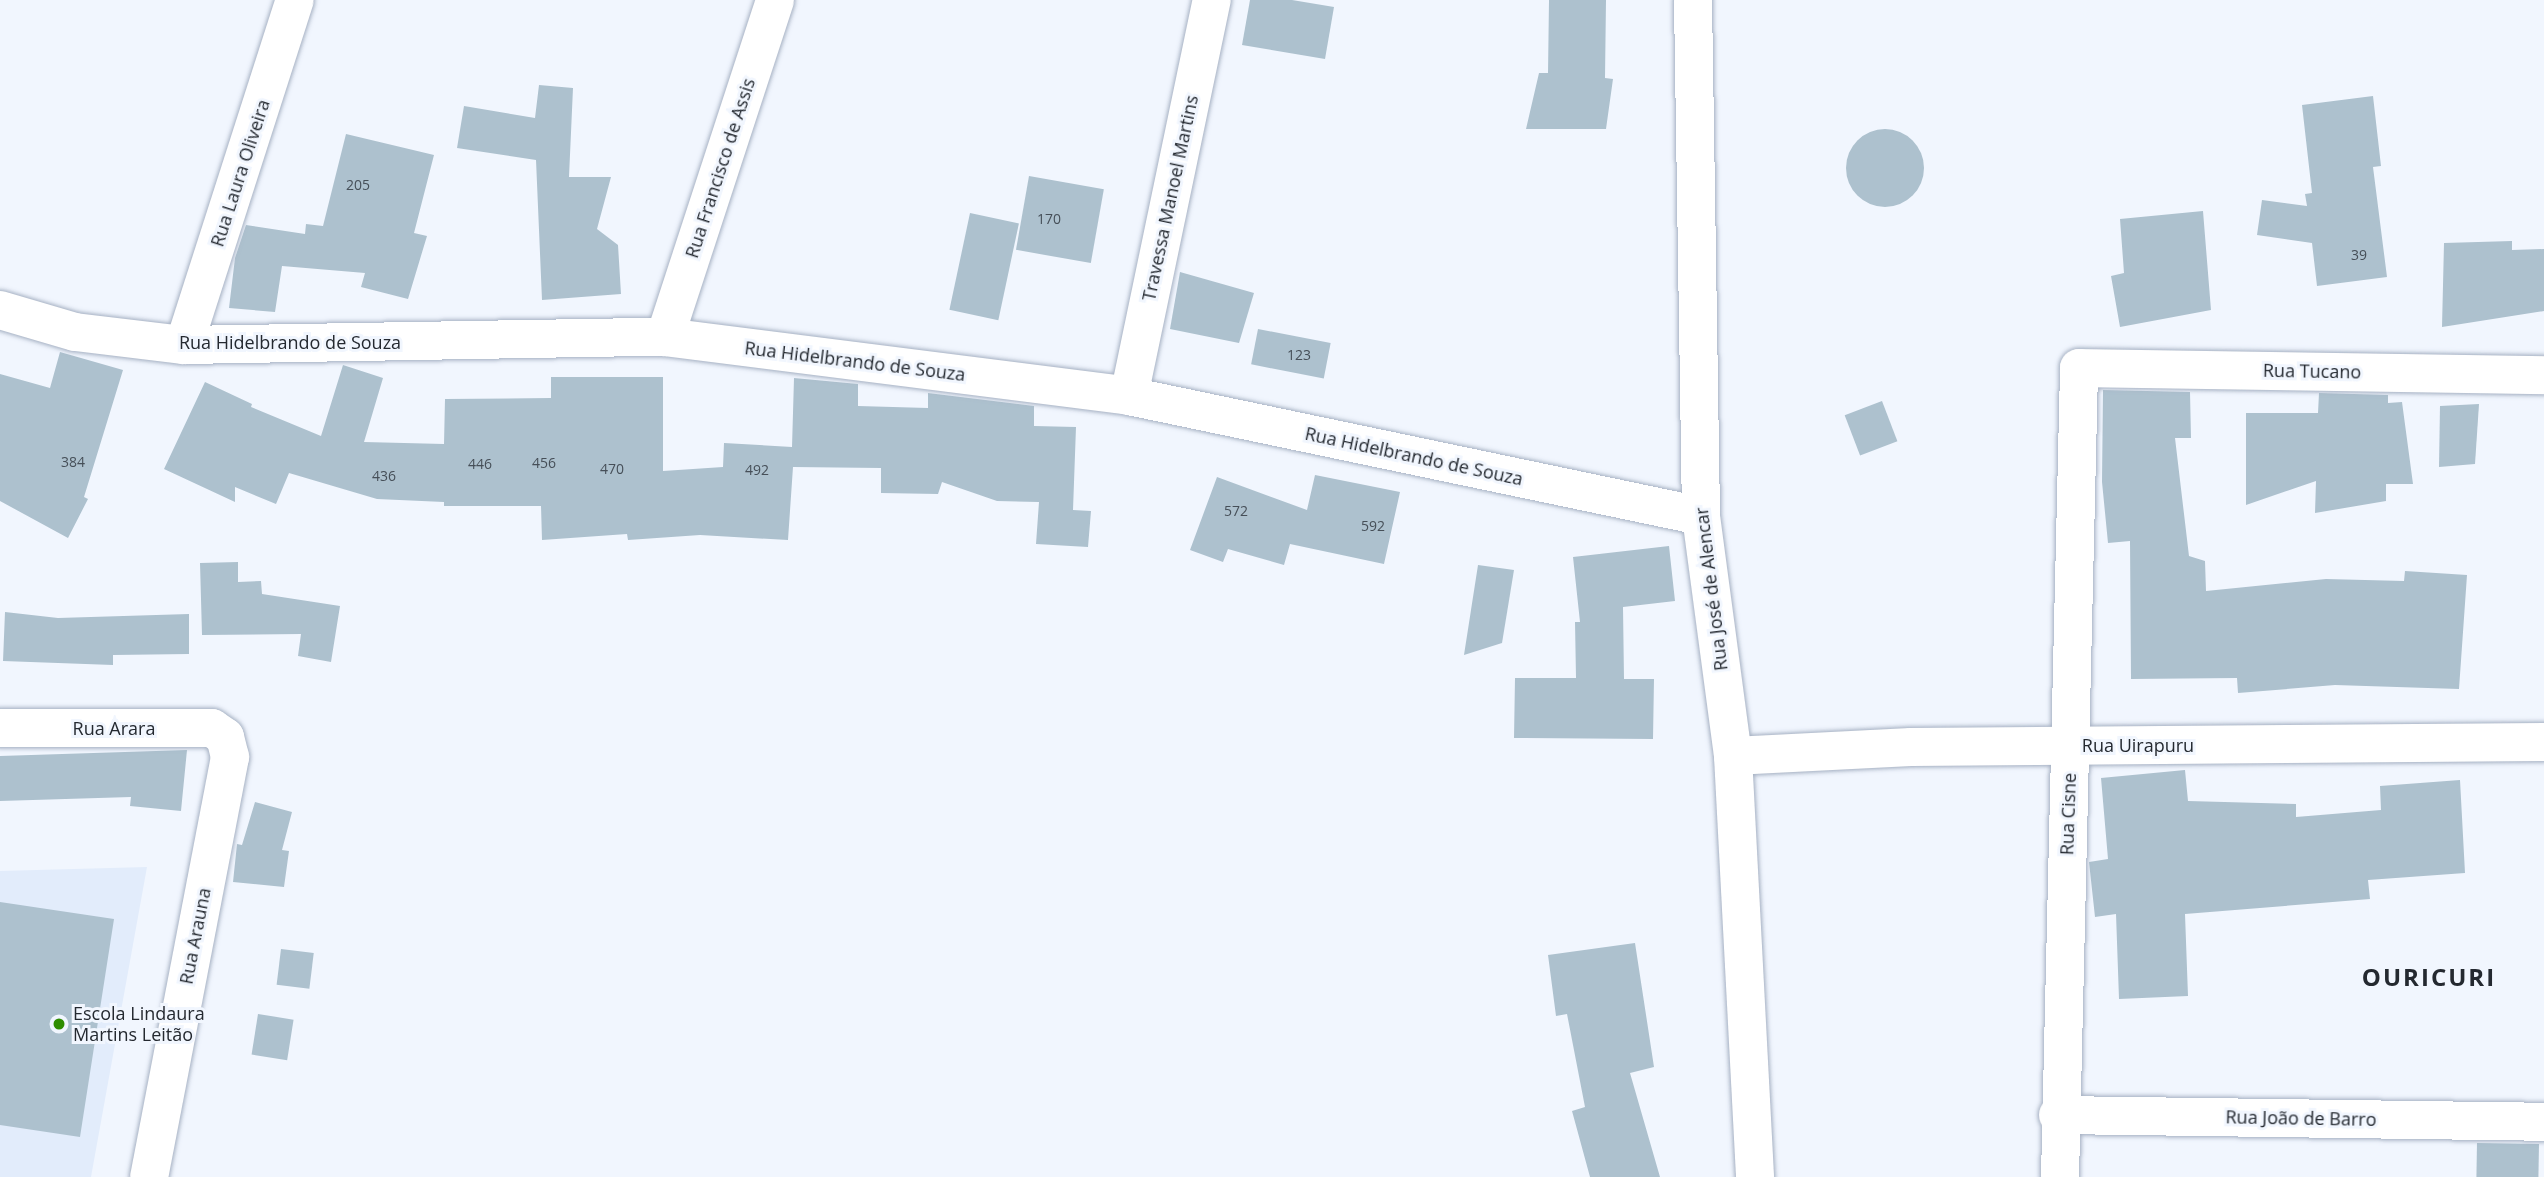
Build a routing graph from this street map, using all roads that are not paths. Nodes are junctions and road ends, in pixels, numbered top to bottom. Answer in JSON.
{"nodes":[{"id":1,"x":295,"y":0,"type":"edge"},
{"id":2,"x":775,"y":0,"type":"edge"},
{"id":3,"x":1212,"y":0,"type":"edge"},
{"id":4,"x":1693,"y":0,"type":"edge"},
{"id":5,"x":0,"y":310,"type":"edge"},
{"id":6,"x":665,"y":337,"type":"junction"},
{"id":7,"x":184,"y":345,"type":"junction"},
{"id":8,"x":2079,"y":368,"type":"joint"},
{"id":9,"x":2544,"y":375,"type":"edge"},
{"id":10,"x":1129,"y":396,"type":"junction"},
{"id":11,"x":1701,"y":516,"type":"junction"},
{"id":12,"x":0,"y":728,"type":"edge"},
{"id":13,"x":225,"y":737,"type":"joint"},
{"id":14,"x":2544,"y":742,"type":"edge"},
{"id":15,"x":2070,"y":745,"type":"junction"},
{"id":16,"x":1733,"y":756,"type":"junction"},
{"id":17,"x":2058,"y":1115,"type":"junction"},
{"id":18,"x":2544,"y":1122,"type":"edge"},
{"id":19,"x":149,"y":1177,"type":"edge"},
{"id":20,"x":1755,"y":1177,"type":"edge"},
{"id":21,"x":2060,"y":1177,"type":"edge"}],
"edges":[{"from":1,"to":7,"type":"street","name":"Rua Laura Oliveira"},
{"from":2,"to":6,"type":"street","name":"Rua Francisco de Assis"},
{"from":3,"to":10,"type":"street","name":"Travessa Manoel Martins"},
{"from":4,"to":11,"type":"street","name":"Rua José de Alencar"},
{"from":5,"to":7,"type":"street","name":"Rua Hidelbrando de Souza"},
{"from":6,"to":7,"type":"street","name":"Rua Hidelbrando de Souza"},
{"from":6,"to":10,"type":"street","name":"Rua Hidelbrando de Souza"},
{"from":8,"to":9,"type":"street","name":"Rua Tucano"},
{"from":8,"to":15,"type":"street","name":"Rua Cisne"},
{"from":10,"to":11,"type":"street","name":"Rua Hidelbrando de Souza"},
{"from":11,"to":16,"type":"street","name":"Rua José de Alencar"},
{"from":12,"to":13,"type":"street","name":"Rua Arara"},
{"from":13,"to":19,"type":"street","name":"Rua Arauna"},
{"from":14,"to":15,"type":"street","name":"Rua Uirapuru"},
{"from":15,"to":16,"type":"street","name":"Rua Uirapuru"},
{"from":15,"to":17,"type":"street","name":"Rua Cisne"},
{"from":16,"to":20,"type":"street","name":"Rua José de Alencar"},
{"from":17,"to":18,"type":"street","name":"Rua João de Barro"},
{"from":17,"to":21,"type":"street","name":"Rua Cisne"}]}
